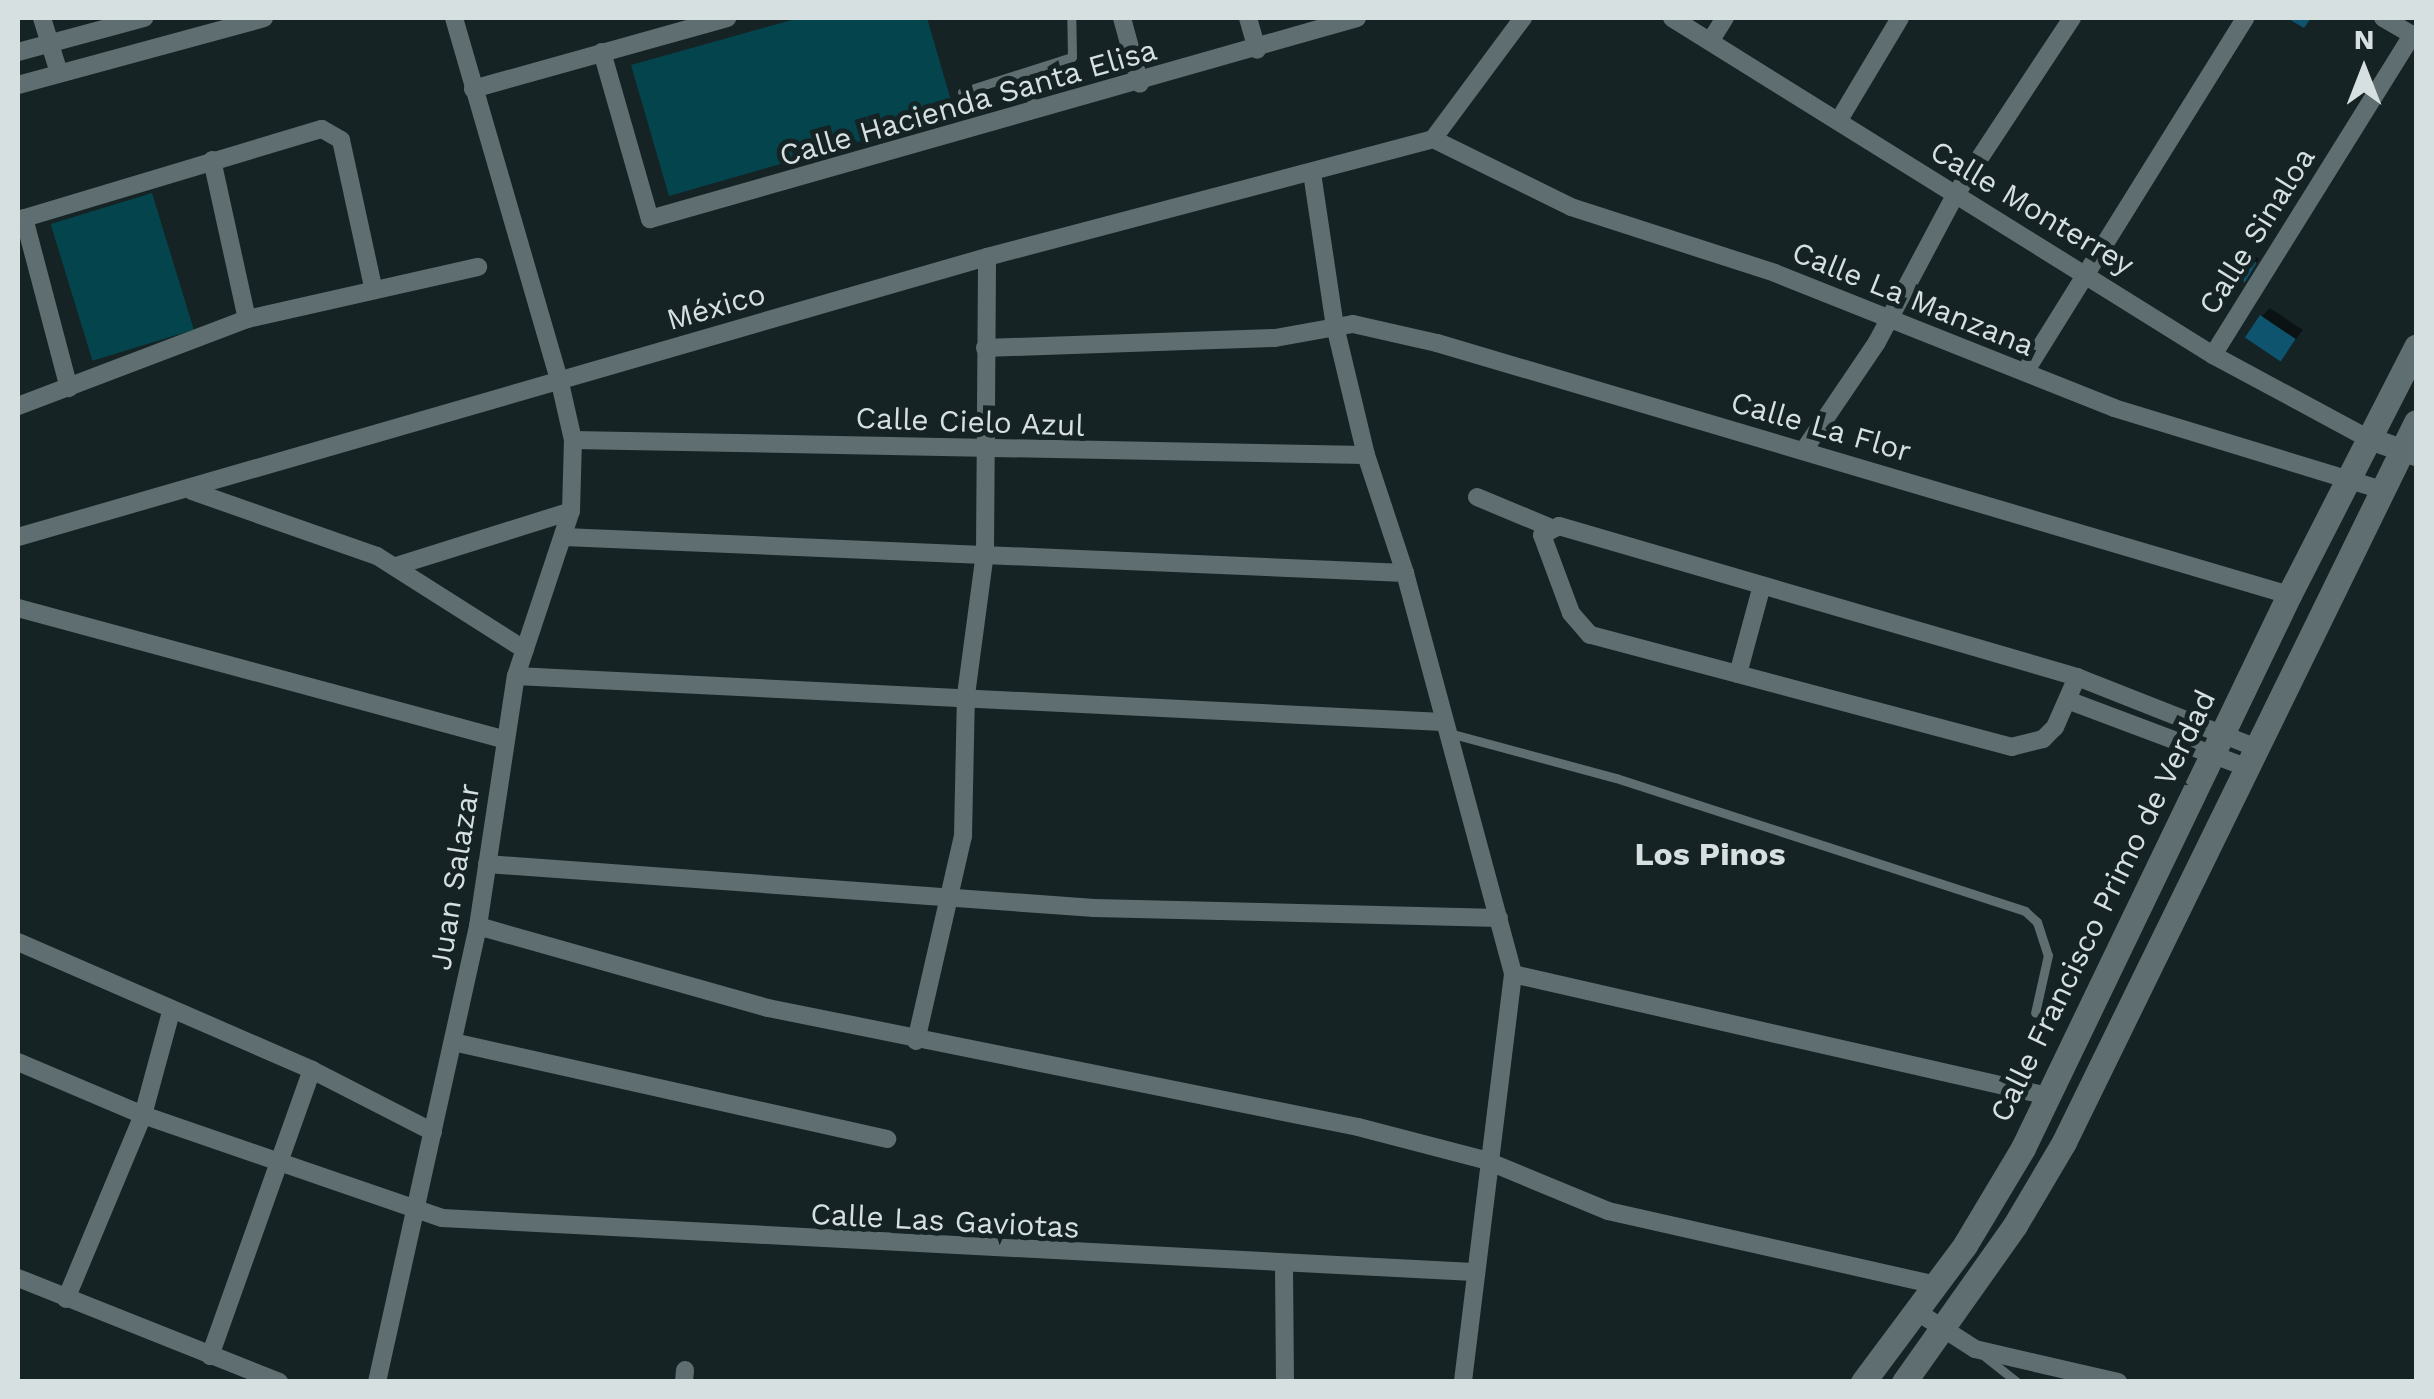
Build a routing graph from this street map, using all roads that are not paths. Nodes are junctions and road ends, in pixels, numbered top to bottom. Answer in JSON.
{"nodes":[{"id":1,"x":42,"y":18,"type":"edge"},
{"id":2,"x":144,"y":18,"type":"edge"},
{"id":3,"x":264,"y":18,"type":"edge"},
{"id":4,"x":454,"y":18,"type":"edge"},
{"id":5,"x":727,"y":18,"type":"edge"},
{"id":6,"x":1072,"y":18,"type":"edge"},
{"id":7,"x":1122,"y":18,"type":"edge"},
{"id":8,"x":1248,"y":18,"type":"edge"},
{"id":9,"x":1357,"y":18,"type":"edge"},
{"id":10,"x":1523,"y":18,"type":"edge"},
{"id":11,"x":1672,"y":18,"type":"edge"},
{"id":12,"x":1725,"y":18,"type":"edge"},
{"id":13,"x":1900,"y":18,"type":"edge"},
{"id":14,"x":2072,"y":18,"type":"edge"},
{"id":15,"x":2245,"y":18,"type":"edge"},
{"id":16,"x":2383,"y":18,"type":"edge"},
{"id":17,"x":2414,"y":36,"type":"edge"},
{"id":18,"x":1711,"y":40,"type":"junction"},
{"id":19,"x":49,"y":42,"type":"junction"},
{"id":20,"x":1257,"y":50,"type":"junction"},
{"id":21,"x":18,"y":52,"type":"edge"},
{"id":22,"x":602,"y":52,"type":"junction"},
{"id":23,"x":58,"y":72,"type":"junction"},
{"id":24,"x":1024,"y":74,"type":"junction"},
{"id":25,"x":1140,"y":84,"type":"junction"},
{"id":26,"x":18,"y":85,"type":"edge"},
{"id":27,"x":473,"y":89,"type":"junction"},
{"id":28,"x":962,"y":92,"type":"dead end"},
{"id":29,"x":1036,"y":113,"type":"junction"},
{"id":30,"x":1839,"y":120,"type":"junction"},
{"id":31,"x":1433,"y":139,"type":"junction"},
{"id":32,"x":212,"y":160,"type":"junction"},
{"id":33,"x":1312,"y":173,"type":"junction"},
{"id":34,"x":1954,"y":197,"type":"junction"},
{"id":35,"x":21,"y":219,"type":"edge"},
{"id":36,"x":987,"y":257,"type":"junction"},
{"id":37,"x":478,"y":267,"type":"dead end"},
{"id":38,"x":2084,"y":270,"type":"junction"},
{"id":39,"x":373,"y":288,"type":"junction"},
{"id":40,"x":1888,"y":317,"type":"junction"},
{"id":41,"x":247,"y":318,"type":"junction"},
{"id":42,"x":1336,"y":326,"type":"junction"},
{"id":43,"x":2416,"y":347,"type":"edge"},
{"id":44,"x":985,"y":348,"type":"junction"},
{"id":45,"x":2213,"y":355,"type":"junction"},
{"id":46,"x":2025,"y":372,"type":"junction"},
{"id":47,"x":560,"y":383,"type":"junction"},
{"id":48,"x":69,"y":388,"type":"junction"},
{"id":49,"x":18,"y":406,"type":"edge"},
{"id":50,"x":2416,"y":422,"type":"edge"},
{"id":51,"x":2368,"y":438,"type":"junction"},
{"id":52,"x":573,"y":440,"type":"junction"},
{"id":53,"x":986,"y":448,"type":"junction"},
{"id":54,"x":1804,"y":450,"type":"junction"},
{"id":55,"x":2408,"y":454,"type":"edge"},
{"id":56,"x":1366,"y":455,"type":"junction"},
{"id":57,"x":2348,"y":478,"type":"junction"},
{"id":58,"x":2382,"y":490,"type":"junction"},
{"id":59,"x":192,"y":491,"type":"junction"},
{"id":60,"x":1477,"y":496,"type":"dead end"},
{"id":61,"x":572,"y":511,"type":"junction"},
{"id":62,"x":1549,"y":527,"type":"junction"},
{"id":63,"x":18,"y":537,"type":"edge"},
{"id":64,"x":564,"y":537,"type":"junction"},
{"id":65,"x":984,"y":552,"type":"junction"},
{"id":66,"x":396,"y":566,"type":"junction"},
{"id":67,"x":1405,"y":572,"type":"junction"},
{"id":68,"x":1762,"y":589,"type":"junction"},
{"id":69,"x":2289,"y":595,"type":"junction"},
{"id":70,"x":18,"y":608,"type":"edge"},
{"id":71,"x":525,"y":650,"type":"junction"},
{"id":72,"x":1738,"y":674,"type":"junction"},
{"id":73,"x":516,"y":676,"type":"junction"},
{"id":74,"x":2076,"y":677,"type":"junction"},
{"id":75,"x":966,"y":695,"type":"junction"},
{"id":76,"x":2070,"y":701,"type":"junction"},
{"id":77,"x":1444,"y":728,"type":"junction"},
{"id":78,"x":504,"y":739,"type":"junction"},
{"id":79,"x":2218,"y":743,"type":"junction"},
{"id":80,"x":2250,"y":757,"type":"junction"},
{"id":81,"x":486,"y":864,"type":"junction"},
{"id":82,"x":946,"y":899,"type":"junction"},
{"id":83,"x":1499,"y":918,"type":"junction"},
{"id":84,"x":478,"y":926,"type":"junction"},
{"id":85,"x":18,"y":942,"type":"edge"},
{"id":86,"x":1513,"y":974,"type":"junction"},
{"id":87,"x":172,"y":1012,"type":"junction"},
{"id":88,"x":2036,"y":1013,"type":"dead end"},
{"id":89,"x":916,"y":1041,"type":"junction"},
{"id":90,"x":453,"y":1042,"type":"junction"},
{"id":91,"x":18,"y":1062,"type":"edge"},
{"id":92,"x":312,"y":1070,"type":"junction"},
{"id":93,"x":2048,"y":1096,"type":"junction"},
{"id":94,"x":142,"y":1114,"type":"junction"},
{"id":95,"x":433,"y":1132,"type":"junction"},
{"id":96,"x":886,"y":1139,"type":"dead end"},
{"id":97,"x":282,"y":1160,"type":"junction"},
{"id":98,"x":1485,"y":1160,"type":"junction"},
{"id":99,"x":414,"y":1211,"type":"junction"},
{"id":100,"x":1284,"y":1267,"type":"junction"},
{"id":101,"x":1474,"y":1272,"type":"junction"},
{"id":102,"x":18,"y":1278,"type":"edge"},
{"id":103,"x":1936,"y":1285,"type":"junction"},
{"id":104,"x":66,"y":1299,"type":"junction"},
{"id":105,"x":1916,"y":1311,"type":"junction"},
{"id":106,"x":1942,"y":1330,"type":"junction"},
{"id":107,"x":1976,"y":1349,"type":"junction"},
{"id":108,"x":210,"y":1356,"type":"junction"},
{"id":109,"x":279,"y":1382,"type":"edge"},
{"id":110,"x":377,"y":1382,"type":"edge"},
{"id":111,"x":1286,"y":1382,"type":"edge"},
{"id":112,"x":1463,"y":1382,"type":"edge"},
{"id":113,"x":1863,"y":1382,"type":"edge"},
{"id":114,"x":1904,"y":1382,"type":"edge"},
{"id":115,"x":2016,"y":1382,"type":"edge"},
{"id":116,"x":2118,"y":1382,"type":"edge"}],
"edges":[{"from":1,"to":19,"type":"street"},
{"from":2,"to":19,"type":"street"},
{"from":3,"to":23,"type":"street"},
{"from":4,"to":27,"type":"street","name":"Juan Salazar"},
{"from":5,"to":22,"type":"street"},
{"from":6,"to":24,"type":"lane"},
{"from":7,"to":25,"type":"street"},
{"from":8,"to":20,"type":"street"},
{"from":9,"to":20,"type":"street","name":"Calle Hacienda Santa Elisa"},
{"from":10,"to":31,"type":"street"},
{"from":11,"to":18,"type":"street","name":"Calle Monterrey"},
{"from":12,"to":18,"type":"street"},
{"from":13,"to":30,"type":"street"},
{"from":14,"to":34,"type":"street"},
{"from":15,"to":38,"type":"street"},
{"from":16,"to":17,"type":"street"},
{"from":17,"to":45,"type":"street","name":"Calle Sinaloa"},
{"from":18,"to":30,"type":"street","name":"Calle Monterrey"},
{"from":19,"to":21,"type":"street"},
{"from":19,"to":23,"type":"street"},
{"from":20,"to":25,"type":"street","name":"Calle Hacienda Santa Elisa"},
{"from":22,"to":27,"type":"street"},
{"from":22,"to":29,"type":"street","name":"Calle Hacienda Santa Elisa"},
{"from":23,"to":26,"type":"street"},
{"from":24,"to":28,"type":"lane"},
{"from":24,"to":29,"type":"lane"},
{"from":25,"to":29,"type":"street","name":"Calle Hacienda Santa Elisa"},
{"from":27,"to":47,"type":"street","name":"Juan Salazar"},
{"from":30,"to":34,"type":"street","name":"Calle Monterrey"},
{"from":31,"to":33,"type":"street","name":"México"},
{"from":31,"to":40,"type":"street","name":"Calle La Manzana"},
{"from":32,"to":35,"type":"street"},
{"from":32,"to":39,"type":"street"},
{"from":32,"to":41,"type":"street"},
{"from":33,"to":36,"type":"street","name":"México"},
{"from":33,"to":42,"type":"street"},
{"from":34,"to":38,"type":"street","name":"Calle Monterrey"},
{"from":34,"to":40,"type":"street"},
{"from":35,"to":48,"type":"street"},
{"from":36,"to":44,"type":"street"},
{"from":36,"to":47,"type":"street","name":"México"},
{"from":37,"to":39,"type":"street"},
{"from":38,"to":45,"type":"street","name":"Calle Monterrey"},
{"from":38,"to":46,"type":"street"},
{"from":39,"to":41,"type":"street"},
{"from":40,"to":46,"type":"street","name":"Calle La Manzana"},
{"from":40,"to":54,"type":"street"},
{"from":41,"to":48,"type":"street"},
{"from":42,"to":44,"type":"street","name":"Calle La Flor"},
{"from":42,"to":54,"type":"street","name":"Calle La Flor"},
{"from":42,"to":56,"type":"street"},
{"from":43,"to":51,"type":"main road","name":"Calle Francisco Primo de Verdad"},
{"from":44,"to":53,"type":"street"},
{"from":45,"to":51,"type":"street","name":"Calle Monterrey"},
{"from":46,"to":57,"type":"street","name":"Calle La Manzana"},
{"from":47,"to":52,"type":"street","name":"Juan Salazar"},
{"from":47,"to":59,"type":"street","name":"México"},
{"from":48,"to":49,"type":"street"},
{"from":50,"to":55,"type":"main road"},
{"from":51,"to":55,"type":"street"},
{"from":51,"to":57,"type":"main road","name":"Calle Francisco Primo de Verdad"},
{"from":52,"to":53,"type":"street","name":"Calle Cielo Azul"},
{"from":52,"to":61,"type":"street","name":"Juan Salazar"},
{"from":53,"to":56,"type":"street","name":"Calle Cielo Azul"},
{"from":53,"to":65,"type":"street"},
{"from":54,"to":69,"type":"street","name":"Calle La Flor"},
{"from":55,"to":58,"type":"main road"},
{"from":56,"to":67,"type":"street"},
{"from":57,"to":58,"type":"street","name":"Calle La Manzana"},
{"from":57,"to":69,"type":"main road","name":"Calle Francisco Primo de Verdad"},
{"from":58,"to":80,"type":"main road"},
{"from":59,"to":63,"type":"street","name":"México"},
{"from":59,"to":66,"type":"street"},
{"from":60,"to":62,"type":"street"},
{"from":61,"to":64,"type":"street","name":"Juan Salazar"},
{"from":61,"to":66,"type":"street"},
{"from":62,"to":68,"type":"street"},
{"from":62,"to":72,"type":"street"},
{"from":64,"to":65,"type":"street"},
{"from":64,"to":71,"type":"street","name":"Juan Salazar"},
{"from":65,"to":67,"type":"street"},
{"from":65,"to":75,"type":"street"},
{"from":66,"to":71,"type":"street"},
{"from":67,"to":77,"type":"street"},
{"from":68,"to":72,"type":"street"},
{"from":68,"to":74,"type":"street"},
{"from":69,"to":79,"type":"main road","name":"Calle Francisco Primo de Verdad"},
{"from":70,"to":78,"type":"street"},
{"from":71,"to":73,"type":"street","name":"Juan Salazar"},
{"from":72,"to":76,"type":"street"},
{"from":73,"to":75,"type":"street"},
{"from":73,"to":78,"type":"street","name":"Juan Salazar"},
{"from":74,"to":76,"type":"street"},
{"from":74,"to":79,"type":"street"},
{"from":75,"to":77,"type":"street"},
{"from":75,"to":82,"type":"street"},
{"from":76,"to":79,"type":"street"},
{"from":77,"to":83,"type":"street"},
{"from":77,"to":88,"type":"lane"},
{"from":78,"to":81,"type":"street","name":"Juan Salazar"},
{"from":79,"to":80,"type":"street"},
{"from":79,"to":93,"type":"main road","name":"Calle Francisco Primo de Verdad"},
{"from":80,"to":106,"type":"main road"},
{"from":81,"to":82,"type":"street"},
{"from":81,"to":84,"type":"street","name":"Juan Salazar"},
{"from":82,"to":83,"type":"street"},
{"from":82,"to":89,"type":"street"},
{"from":83,"to":86,"type":"street"},
{"from":84,"to":89,"type":"street"},
{"from":84,"to":90,"type":"street","name":"Juan Salazar"},
{"from":85,"to":87,"type":"street"},
{"from":86,"to":93,"type":"street"},
{"from":86,"to":98,"type":"street"},
{"from":87,"to":92,"type":"street"},
{"from":87,"to":94,"type":"street"},
{"from":89,"to":98,"type":"street"},
{"from":90,"to":95,"type":"street","name":"Juan Salazar"},
{"from":90,"to":96,"type":"street"},
{"from":91,"to":94,"type":"street","name":"Calle Las Gaviotas"},
{"from":92,"to":95,"type":"street"},
{"from":92,"to":97,"type":"street"},
{"from":93,"to":103,"type":"main road","name":"Calle Francisco Primo de Verdad"},
{"from":94,"to":97,"type":"street","name":"Calle Las Gaviotas"},
{"from":94,"to":104,"type":"street"},
{"from":95,"to":99,"type":"street","name":"Juan Salazar"},
{"from":97,"to":99,"type":"street","name":"Calle Las Gaviotas"},
{"from":97,"to":108,"type":"street"},
{"from":98,"to":101,"type":"street"},
{"from":98,"to":103,"type":"street"},
{"from":99,"to":100,"type":"street","name":"Calle Las Gaviotas"},
{"from":99,"to":110,"type":"street","name":"Juan Salazar"},
{"from":100,"to":101,"type":"street","name":"Calle Las Gaviotas"},
{"from":100,"to":111,"type":"street"},
{"from":101,"to":112,"type":"street"},
{"from":102,"to":104,"type":"street"},
{"from":103,"to":105,"type":"main road","name":"Calle Francisco Primo de Verdad"},
{"from":104,"to":108,"type":"street"},
{"from":105,"to":106,"type":"street"},
{"from":105,"to":113,"type":"main road","name":"Calle Francisco Primo de Verdad"},
{"from":106,"to":107,"type":"street"},
{"from":106,"to":114,"type":"main road"},
{"from":107,"to":115,"type":"lane"},
{"from":107,"to":116,"type":"street"},
{"from":108,"to":109,"type":"street"}]}
